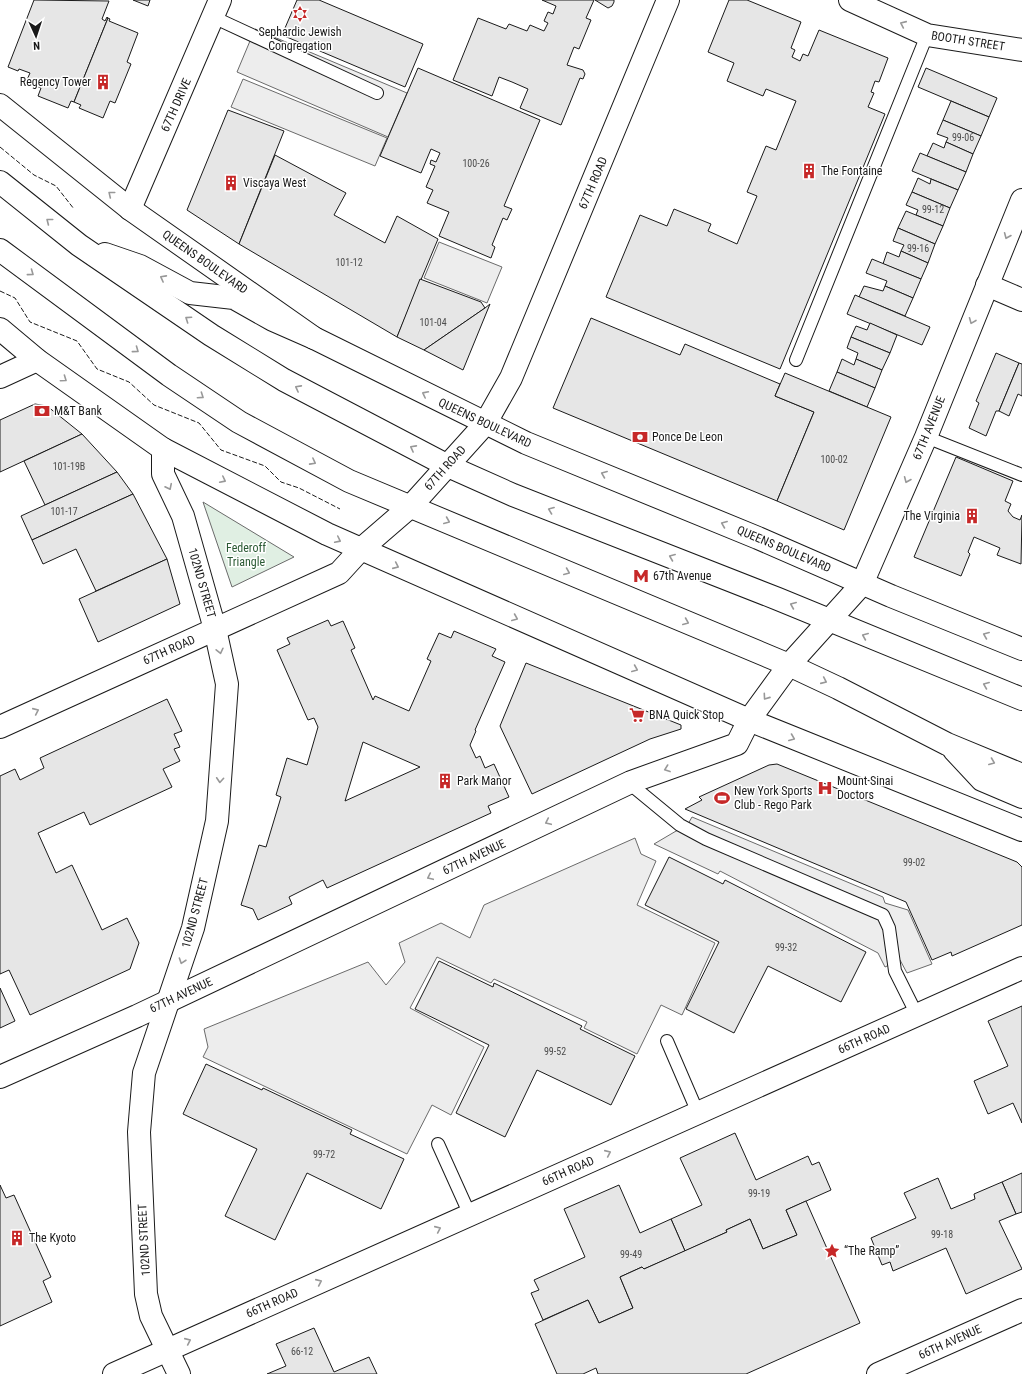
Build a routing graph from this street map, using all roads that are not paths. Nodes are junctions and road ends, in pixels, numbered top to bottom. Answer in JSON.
{"nodes":[{"id":1,"x":668,"y":0,"type":"edge"},
{"id":2,"x":850,"y":0,"type":"edge"},
{"id":3,"x":217,"y":8,"type":"edge"},
{"id":4,"x":926,"y":35,"type":"junction"},
{"id":5,"x":1022,"y":50,"type":"edge"},
{"id":6,"x":377,"y":93,"type":"dead end"},
{"id":7,"x":0,"y":105,"type":"edge"},
{"id":8,"x":0,"y":182,"type":"edge"},
{"id":9,"x":1022,"y":200,"type":"edge"},
{"id":10,"x":130,"y":209,"type":"junction"},
{"id":11,"x":80,"y":245,"type":"junction"},
{"id":12,"x":0,"y":250,"type":"edge"},
{"id":13,"x":987,"y":285,"type":"junction"},
{"id":14,"x":1022,"y":300,"type":"edge"},
{"id":15,"x":0,"y":329,"type":"edge"},
{"id":16,"x":314,"y":338,"type":"junction"},
{"id":17,"x":37,"y":360,"type":"junction"},
{"id":18,"x":796,"y":360,"type":"dead end"},
{"id":19,"x":0,"y":377,"type":"edge"},
{"id":20,"x":485,"y":424,"type":"junction"},
{"id":21,"x":926,"y":437,"type":"junction"},
{"id":22,"x":163,"y":449,"type":"junction"},
{"id":23,"x":448,"y":466,"type":"junction"},
{"id":24,"x":1022,"y":475,"type":"edge"},
{"id":25,"x":411,"y":506,"type":"junction"},
{"id":26,"x":360,"y":550,"type":"junction"},
{"id":27,"x":862,"y":584,"type":"junction"},
{"id":28,"x":829,"y":621,"type":"junction"},
{"id":29,"x":215,"y":629,"type":"junction"},
{"id":30,"x":1022,"y":649,"type":"edge"},
{"id":31,"x":789,"y":665,"type":"junction"},
{"id":32,"x":1022,"y":699,"type":"edge"},
{"id":33,"x":750,"y":720,"type":"junction"},
{"id":34,"x":0,"y":727,"type":"edge"},
{"id":35,"x":947,"y":744,"type":"junction"},
{"id":36,"x":1022,"y":774,"type":"edge"},
{"id":37,"x":629,"y":783,"type":"junction"},
{"id":38,"x":1022,"y":797,"type":"edge"},
{"id":39,"x":1022,"y":830,"type":"edge"},
{"id":40,"x":1022,"y":968,"type":"edge"},
{"id":41,"x":169,"y":1000,"type":"junction"},
{"id":42,"x":916,"y":1015,"type":"junction"},
{"id":43,"x":667,"y":1041,"type":"dead end"},
{"id":44,"x":0,"y":1077,"type":"edge"},
{"id":45,"x":698,"y":1113,"type":"junction"},
{"id":46,"x":438,"y":1144,"type":"dead end"},
{"id":47,"x":470,"y":1215,"type":"junction"},
{"id":48,"x":1022,"y":1310,"type":"edge"},
{"id":49,"x":167,"y":1351,"type":"junction"},
{"id":50,"x":114,"y":1374,"type":"edge"},
{"id":51,"x":179,"y":1374,"type":"edge"},
{"id":52,"x":878,"y":1374,"type":"edge"}],
"edges":[{"from":1,"to":20,"type":"street","name":"67TH ROAD"},
{"from":4,"to":2,"type":"street","name":"BOOTH STREET","one_way":true},
{"from":3,"to":6,"type":"lane"},
{"from":3,"to":10,"type":"street","name":"67TH DRIVE"},
{"from":4,"to":5,"type":"street","name":"BOOTH STREET"},
{"from":4,"to":18,"type":"lane"},
{"from":10,"to":7,"type":"street","name":"QUEENS BOULEVARD","one_way":true},
{"from":11,"to":8,"type":"street","one_way":true},
{"from":9,"to":13,"type":"street","name":"67TH AVENUE","one_way":true},
{"from":10,"to":16,"type":"street","name":"QUEENS BOULEVARD"},
{"from":16,"to":11,"type":"street","one_way":true},
{"from":23,"to":11,"type":"street","one_way":true},
{"from":12,"to":25,"type":"street","one_way":true},
{"from":13,"to":14,"type":"street"},
{"from":13,"to":21,"type":"street","name":"67TH AVENUE","one_way":true},
{"from":15,"to":17,"type":"street"},
{"from":20,"to":16,"type":"street","name":"QUEENS BOULEVARD","one_way":true},
{"from":17,"to":19,"type":"street"},
{"from":17,"to":22,"type":"street","one_way":true},
{"from":20,"to":23,"type":"street","name":"67TH ROAD"},
{"from":27,"to":20,"type":"street","name":"QUEENS BOULEVARD","one_way":true},
{"from":21,"to":24,"type":"lane"},
{"from":21,"to":27,"type":"street","name":"67TH AVENUE","one_way":true},
{"from":22,"to":26,"type":"street","one_way":true},
{"from":22,"to":29,"type":"street","name":"102ND STREET","one_way":true},
{"from":23,"to":25,"type":"street","name":"67TH ROAD"},
{"from":28,"to":23,"type":"street","one_way":true},
{"from":25,"to":26,"type":"street","name":"67TH ROAD"},
{"from":25,"to":31,"type":"street","one_way":true},
{"from":26,"to":29,"type":"street","name":"67TH ROAD"},
{"from":26,"to":33,"type":"street","one_way":true},
{"from":27,"to":28,"type":"street","name":"67TH AVENUE"},
{"from":30,"to":27,"type":"street","name":"QUEENS BOULEVARD","one_way":true},
{"from":28,"to":31,"type":"street","name":"67TH AVENUE"},
{"from":32,"to":28,"type":"street","one_way":true},
{"from":34,"to":29,"type":"street","name":"67TH ROAD","one_way":true},
{"from":29,"to":41,"type":"street","name":"102ND STREET","one_way":true},
{"from":31,"to":33,"type":"street","name":"67TH AVENUE","one_way":true},
{"from":31,"to":35,"type":"street","one_way":true},
{"from":33,"to":37,"type":"street","name":"67TH AVENUE","one_way":true},
{"from":33,"to":39,"type":"street","one_way":true},
{"from":35,"to":36,"type":"street","one_way":true},
{"from":35,"to":38,"type":"street"},
{"from":37,"to":41,"type":"street","name":"67TH AVENUE","one_way":true},
{"from":37,"to":42,"type":"lane"},
{"from":40,"to":42,"type":"street","name":"66TH ROAD"},
{"from":41,"to":44,"type":"street","name":"67TH AVENUE"},
{"from":41,"to":49,"type":"street","name":"102ND STREET"},
{"from":42,"to":45,"type":"street","name":"66TH ROAD"},
{"from":43,"to":45,"type":"lane"},
{"from":47,"to":45,"type":"street","name":"66TH ROAD","one_way":true},
{"from":46,"to":47,"type":"lane"},
{"from":49,"to":47,"type":"street","name":"66TH ROAD","one_way":true},
{"from":48,"to":52,"type":"street","name":"66TH AVENUE"},
{"from":49,"to":50,"type":"street","name":"66TH ROAD"},
{"from":49,"to":51,"type":"street","name":"102ND STREET"}]}
